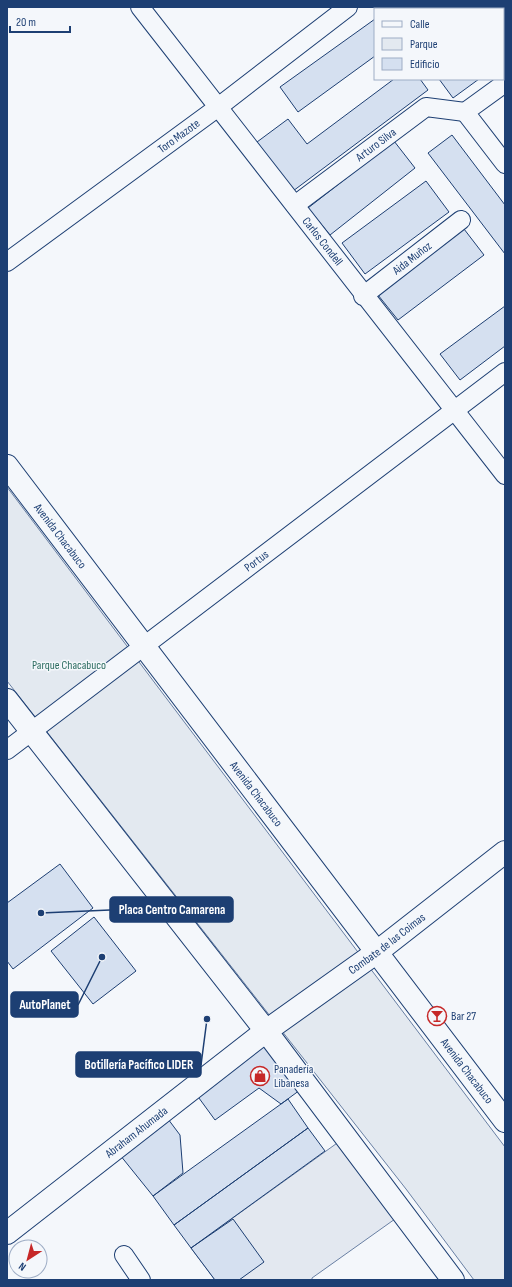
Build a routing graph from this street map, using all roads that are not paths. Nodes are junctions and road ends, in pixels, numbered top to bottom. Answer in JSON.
{"nodes":[{"id":1,"x":140,"y":7,"type":"edge"},
{"id":2,"x":348,"y":7,"type":"edge"},
{"id":3,"x":505,"y":83,"type":"edge"},
{"id":4,"x":217,"y":108,"type":"junction"},
{"id":5,"x":465,"y":112,"type":"junction"},
{"id":6,"x":505,"y":164,"type":"edge"},
{"id":7,"x":295,"y":206,"type":"junction"},
{"id":8,"x":461,"y":220,"type":"dead end"},
{"id":9,"x":7,"y":262,"type":"edge"},
{"id":10,"x":363,"y":296,"type":"junction"},
{"id":11,"x":505,"y":372,"type":"edge"},
{"id":12,"x":454,"y":411,"type":"junction"},
{"id":13,"x":7,"y":466,"type":"edge"},
{"id":14,"x":505,"y":475,"type":"edge"},
{"id":15,"x":144,"y":646,"type":"junction"},
{"id":16,"x":7,"y":700,"type":"edge"},
{"id":17,"x":31,"y":732,"type":"junction"},
{"id":18,"x":7,"y":750,"type":"edge"},
{"id":19,"x":505,"y":852,"type":"edge"},
{"id":20,"x":376,"y":952,"type":"junction"},
{"id":21,"x":266,"y":1032,"type":"junction"},
{"id":22,"x":505,"y":1122,"type":"edge"},
{"id":23,"x":7,"y":1234,"type":"edge"},
{"id":24,"x":124,"y":1255,"type":"dead end"},
{"id":25,"x":141,"y":1280,"type":"edge"},
{"id":26,"x":453,"y":1280,"type":"edge"}],
"edges":[{"from":1,"to":4,"type":"street","name":"Carlos Condell"},
{"from":2,"to":4,"type":"street","name":"Toro Mazote"},
{"from":3,"to":5,"type":"street"},
{"from":4,"to":7,"type":"street","name":"Carlos Condell"},
{"from":4,"to":9,"type":"street","name":"Toro Mazote"},
{"from":5,"to":6,"type":"street"},
{"from":5,"to":7,"type":"street","name":"Arturo Silva"},
{"from":7,"to":10,"type":"street","name":"Carlos Condell"},
{"from":8,"to":10,"type":"street","name":"Aida Muñoz"},
{"from":10,"to":12,"type":"street","name":"Carlos Condell"},
{"from":11,"to":12,"type":"street","name":"Portus"},
{"from":12,"to":14,"type":"street","name":"Carlos Condell"},
{"from":12,"to":15,"type":"street","name":"Portus"},
{"from":13,"to":15,"type":"main road","name":"Avenida Chacabuco"},
{"from":15,"to":17,"type":"street","name":"Portus"},
{"from":15,"to":20,"type":"main road","name":"Avenida Chacabuco"},
{"from":16,"to":17,"type":"main road"},
{"from":17,"to":18,"type":"street","name":"Portus"},
{"from":17,"to":21,"type":"main road"},
{"from":19,"to":20,"type":"main road","name":"Combate de las Coimas"},
{"from":20,"to":21,"type":"main road","name":"Combate de las Coimas"},
{"from":20,"to":22,"type":"main road","name":"Avenida Chacabuco"},
{"from":21,"to":23,"type":"main road","name":"Abraham Ahumada"},
{"from":21,"to":26,"type":"main road"},
{"from":24,"to":25,"type":"street"}]}
